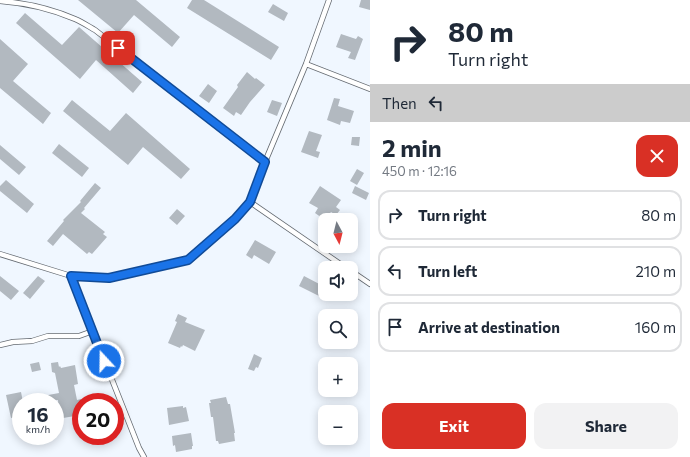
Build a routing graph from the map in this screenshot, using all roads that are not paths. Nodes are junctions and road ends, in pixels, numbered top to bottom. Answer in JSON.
{"nodes":[{"id":1,"x":329,"y":0,"type":"edge"},
{"id":2,"x":0,"y":1,"type":"edge"},
{"id":3,"x":306,"y":64,"type":"junction"},
{"id":4,"x":370,"y":89,"type":"edge"},
{"id":5,"x":265,"y":162,"type":"junction"},
{"id":6,"x":250,"y":202,"type":"junction"},
{"id":7,"x":0,"y":254,"type":"edge"},
{"id":8,"x":336,"y":261,"type":"edge"},
{"id":9,"x":71,"y":276,"type":"junction"},
{"id":10,"x":358,"y":276,"type":"edge"},
{"id":11,"x":370,"y":284,"type":"edge"},
{"id":12,"x":93,"y":331,"type":"junction"},
{"id":13,"x":0,"y":345,"type":"edge"},
{"id":14,"x":144,"y":457,"type":"edge"}],
"edges":[{"from":1,"to":3,"type":"lane"},
{"from":2,"to":5,"type":"lane"},
{"from":3,"to":4,"type":"lane"},
{"from":3,"to":5,"type":"lane"},
{"from":5,"to":6,"type":"lane"},
{"from":6,"to":8,"type":"lane"},
{"from":6,"to":9,"type":"lane"},
{"from":7,"to":9,"type":"lane"},
{"from":9,"to":12,"type":"lane"},
{"from":10,"to":11,"type":"lane"},
{"from":12,"to":13,"type":"lane"},
{"from":12,"to":14,"type":"lane"}]}
